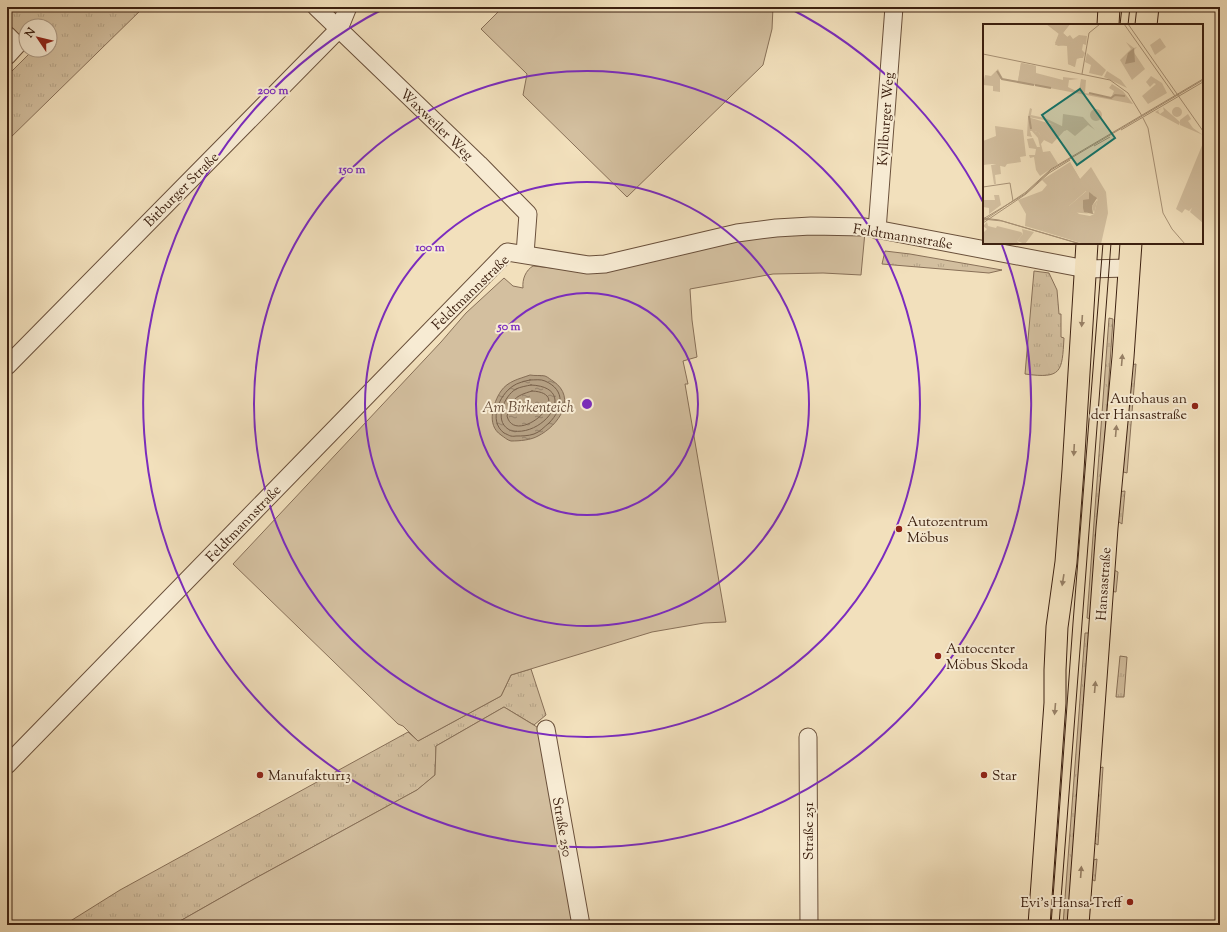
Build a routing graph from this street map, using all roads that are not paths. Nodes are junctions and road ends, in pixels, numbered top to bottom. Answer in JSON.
{"nodes":[{"id":1,"x":316,"y":7,"type":"edge"},
{"id":2,"x":348,"y":7,"type":"edge"},
{"id":3,"x":894,"y":7,"type":"edge"},
{"id":4,"x":1109,"y":7,"type":"edge"},
{"id":5,"x":1148,"y":7,"type":"edge"},
{"id":6,"x":1108,"y":24,"type":"edge"},
{"id":7,"x":1146,"y":24,"type":"edge"},
{"id":8,"x":339,"y":29,"type":"junction"},
{"id":9,"x":7,"y":35,"type":"edge"},
{"id":10,"x":7,"y":56,"type":"edge"},
{"id":11,"x":876,"y":230,"type":"junction"},
{"id":12,"x":1087,"y":244,"type":"edge"},
{"id":13,"x":1131,"y":244,"type":"edge"},
{"id":14,"x":525,"y":254,"type":"junction"},
{"id":15,"x":1129,"y":268,"type":"junction"},
{"id":16,"x":1086,"y":269,"type":"junction"},
{"id":17,"x":7,"y":366,"type":"edge"},
{"id":18,"x":546,"y":729,"type":"dead end"},
{"id":19,"x":808,"y":737,"type":"dead end"},
{"id":20,"x":7,"y":765,"type":"edge"},
{"id":21,"x":581,"y":925,"type":"edge"},
{"id":22,"x":809,"y":925,"type":"edge"},
{"id":23,"x":1039,"y":925,"type":"edge"},
{"id":24,"x":1078,"y":925,"type":"edge"}],
"edges":[{"from":1,"to":8,"type":"street","name":"Waxweiler Weg"},
{"from":2,"to":8,"type":"street","name":"Bitburger Straße"},
{"from":3,"to":11,"type":"street","name":"Kyllburger Weg"},
{"from":4,"to":6,"type":"main road"},
{"from":5,"to":7,"type":"main road"},
{"from":8,"to":14,"type":"street","name":"Waxweiler Weg"},
{"from":8,"to":17,"type":"street","name":"Bitburger Straße"},
{"from":9,"to":10,"type":"street"},
{"from":11,"to":14,"type":"street","name":"Feldtmannstraße"},
{"from":11,"to":16,"type":"street","name":"Feldtmannstraße"},
{"from":12,"to":16,"type":"main road"},
{"from":13,"to":15,"type":"main road","name":"Hansastraße"},
{"from":14,"to":20,"type":"street","name":"Feldtmannstraße"},
{"from":15,"to":16,"type":"street","name":"Feldtmannstraße"},
{"from":24,"to":15,"type":"main road","name":"Hansastraße","one_way":true},
{"from":16,"to":23,"type":"main road","one_way":true},
{"from":18,"to":21,"type":"street","name":"Straße 250"},
{"from":19,"to":22,"type":"street","name":"Straße 251"}]}
